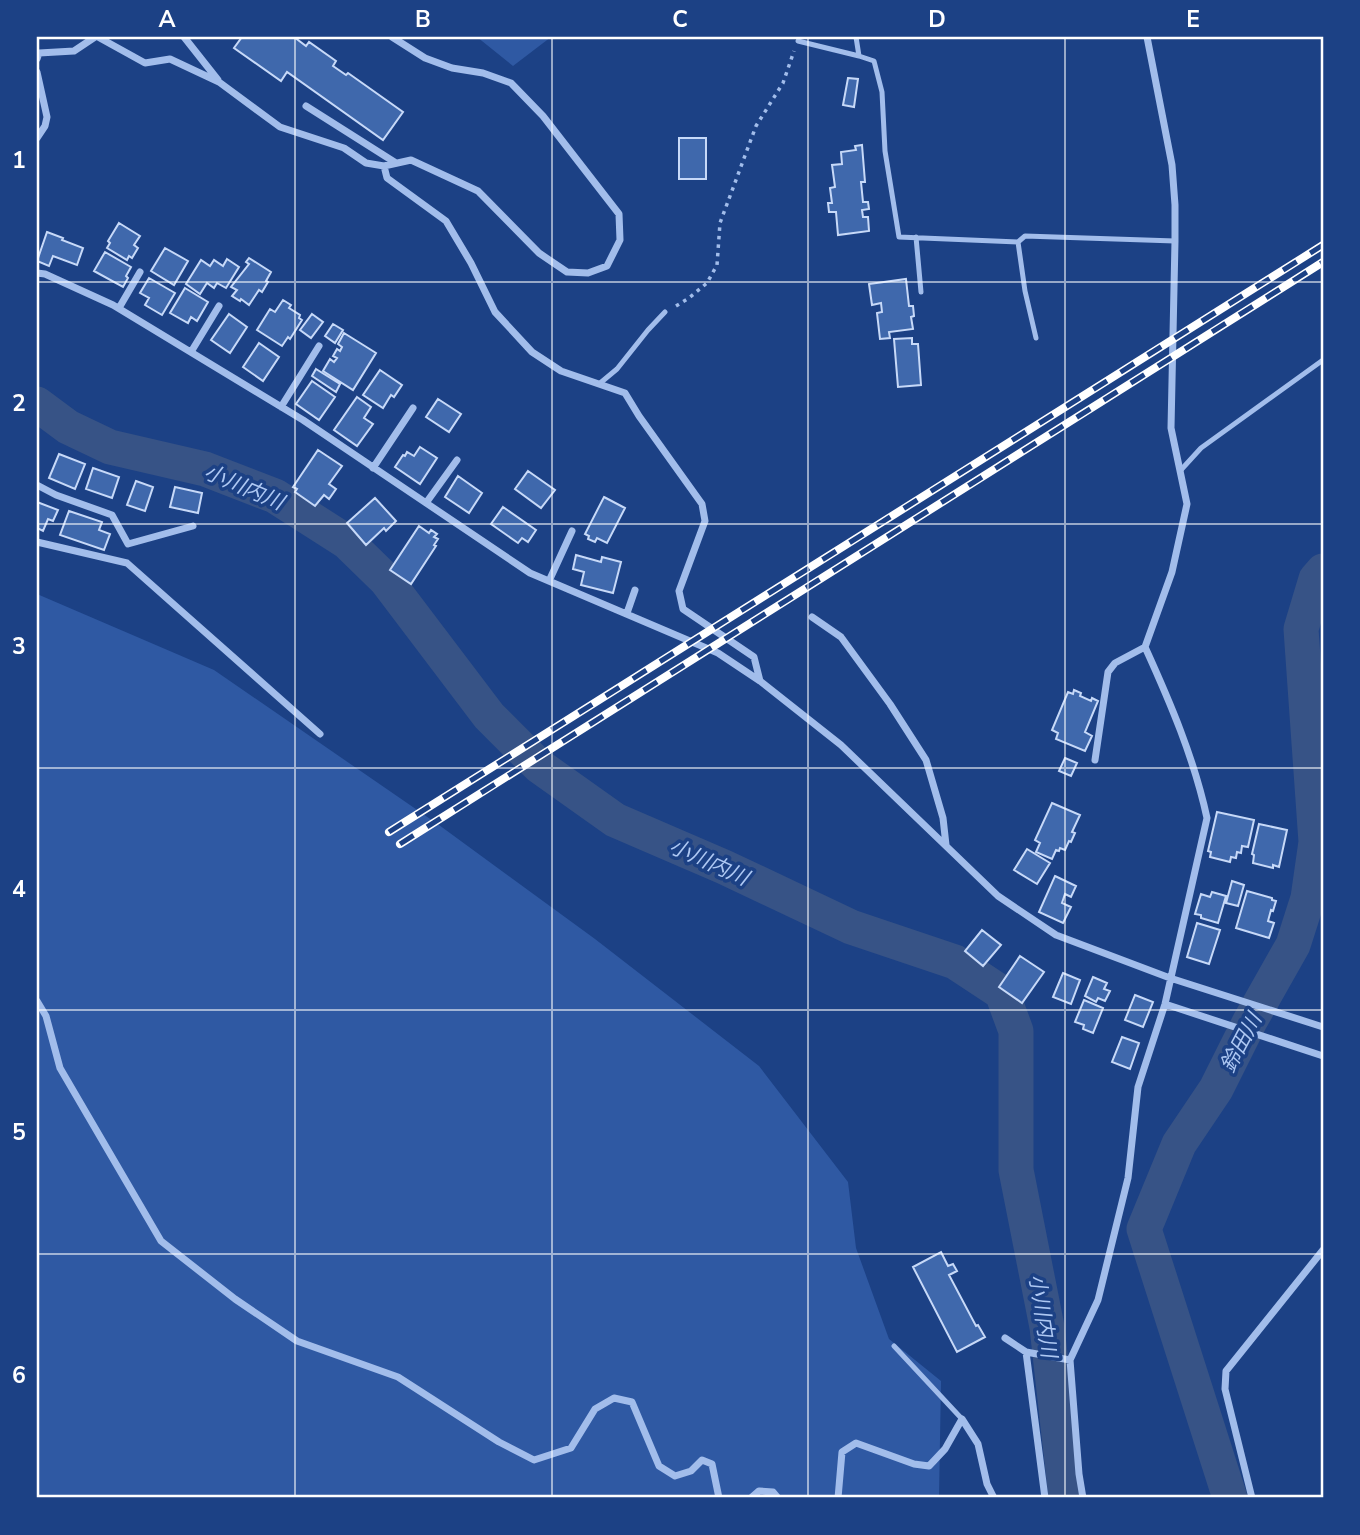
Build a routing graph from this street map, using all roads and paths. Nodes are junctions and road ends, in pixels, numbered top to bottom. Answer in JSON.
{"nodes":[{"id":1,"x":96,"y":37,"type":"edge"},
{"id":2,"x":184,"y":37,"type":"edge"},
{"id":3,"x":391,"y":37,"type":"edge"},
{"id":4,"x":856,"y":37,"type":"edge"},
{"id":5,"x":1147,"y":37,"type":"edge"},
{"id":6,"x":798,"y":41,"type":"joint"},
{"id":7,"x":859,"y":56,"type":"junction"},
{"id":8,"x":37,"y":59,"type":"edge"},
{"id":9,"x":37,"y":72,"type":"edge"},
{"id":10,"x":219,"y":82,"type":"junction"},
{"id":11,"x":306,"y":106,"type":"dead end"},
{"id":12,"x":37,"y":138,"type":"edge"},
{"id":13,"x":396,"y":163,"type":"junction"},
{"id":14,"x":384,"y":166,"type":"junction"},
{"id":15,"x":916,"y":237,"type":"junction"},
{"id":16,"x":1175,"y":241,"type":"junction"},
{"id":17,"x":1018,"y":242,"type":"junction"},
{"id":18,"x":140,"y":272,"type":"dead end"},
{"id":19,"x":37,"y":273,"type":"edge"},
{"id":20,"x":921,"y":292,"type":"dead end"},
{"id":21,"x":219,"y":306,"type":"dead end"},
{"id":22,"x":119,"y":308,"type":"junction"},
{"id":23,"x":665,"y":312,"type":"joint"},
{"id":24,"x":1036,"y":338,"type":"dead end"},
{"id":25,"x":319,"y":346,"type":"dead end"},
{"id":26,"x":191,"y":352,"type":"junction"},
{"id":27,"x":1323,"y":360,"type":"edge"},
{"id":28,"x":599,"y":384,"type":"junction"},
{"id":29,"x":281,"y":407,"type":"junction"},
{"id":30,"x":413,"y":408,"type":"dead end"},
{"id":31,"x":457,"y":460,"type":"dead end"},
{"id":32,"x":373,"y":468,"type":"junction"},
{"id":33,"x":1180,"y":471,"type":"junction"},
{"id":34,"x":37,"y":485,"type":"edge"},
{"id":35,"x":426,"y":503,"type":"junction"},
{"id":36,"x":193,"y":526,"type":"dead end"},
{"id":37,"x":572,"y":531,"type":"dead end"},
{"id":38,"x":37,"y":542,"type":"edge"},
{"id":39,"x":128,"y":544,"type":"junction"},
{"id":40,"x":127,"y":563,"type":"junction"},
{"id":41,"x":549,"y":581,"type":"junction"},
{"id":42,"x":635,"y":590,"type":"dead end"},
{"id":43,"x":627,"y":613,"type":"junction"},
{"id":44,"x":812,"y":617,"type":"dead end"},
{"id":45,"x":1145,"y":647,"type":"junction"},
{"id":46,"x":760,"y":681,"type":"junction"},
{"id":47,"x":320,"y":734,"type":"dead end"},
{"id":48,"x":1095,"y":760,"type":"dead end"},
{"id":49,"x":946,"y":846,"type":"junction"},
{"id":50,"x":1170,"y":978,"type":"junction"},
{"id":51,"x":37,"y":1001,"type":"edge"},
{"id":52,"x":1165,"y":1004,"type":"junction"},
{"id":53,"x":1323,"y":1027,"type":"edge"},
{"id":54,"x":1323,"y":1056,"type":"edge"},
{"id":55,"x":1323,"y":1250,"type":"edge"},
{"id":56,"x":1006,"y":1338,"type":"dead end"},
{"id":57,"x":894,"y":1346,"type":"dead end"},
{"id":58,"x":1026,"y":1352,"type":"junction"},
{"id":59,"x":1067,"y":1360,"type":"junction"},
{"id":60,"x":962,"y":1419,"type":"junction"},
{"id":61,"x":719,"y":1498,"type":"edge"},
{"id":62,"x":751,"y":1498,"type":"edge"},
{"id":63,"x":778,"y":1498,"type":"edge"},
{"id":64,"x":838,"y":1498,"type":"edge"},
{"id":65,"x":994,"y":1498,"type":"edge"},
{"id":66,"x":1045,"y":1498,"type":"edge"},
{"id":67,"x":1083,"y":1498,"type":"edge"},
{"id":68,"x":1252,"y":1498,"type":"edge"}],
"edges":[{"from":1,"to":8,"type":"street"},
{"from":1,"to":10,"type":"street"},
{"from":2,"to":10,"type":"street"},
{"from":3,"to":13,"type":"street"},
{"from":4,"to":7,"type":"lane"},
{"from":5,"to":16,"type":"street"},
{"from":6,"to":7,"type":"lane"},
{"from":6,"to":23,"type":"path"},
{"from":7,"to":15,"type":"lane"},
{"from":9,"to":12,"type":"street"},
{"from":10,"to":14,"type":"street"},
{"from":11,"to":13,"type":"street"},
{"from":13,"to":14,"type":"street"},
{"from":14,"to":28,"type":"street"},
{"from":15,"to":17,"type":"lane"},
{"from":15,"to":20,"type":"lane"},
{"from":16,"to":17,"type":"lane"},
{"from":16,"to":33,"type":"street"},
{"from":17,"to":24,"type":"lane"},
{"from":18,"to":22,"type":"street"},
{"from":19,"to":22,"type":"street"},
{"from":21,"to":26,"type":"street"},
{"from":22,"to":26,"type":"street"},
{"from":23,"to":28,"type":"lane"},
{"from":25,"to":29,"type":"street"},
{"from":26,"to":29,"type":"street"},
{"from":27,"to":33,"type":"lane"},
{"from":28,"to":46,"type":"street"},
{"from":29,"to":32,"type":"street"},
{"from":30,"to":32,"type":"street"},
{"from":31,"to":35,"type":"street"},
{"from":32,"to":35,"type":"street"},
{"from":33,"to":45,"type":"street"},
{"from":34,"to":39,"type":"street"},
{"from":35,"to":41,"type":"street"},
{"from":36,"to":39,"type":"street"},
{"from":37,"to":41,"type":"street"},
{"from":38,"to":40,"type":"street"},
{"from":39,"to":40,"type":"street"},
{"from":40,"to":47,"type":"street"},
{"from":41,"to":43,"type":"street"},
{"from":42,"to":43,"type":"street"},
{"from":43,"to":46,"type":"street"},
{"from":44,"to":49,"type":"street"},
{"from":45,"to":48,"type":"street"},
{"from":45,"to":50,"type":"street"},
{"from":46,"to":49,"type":"street"},
{"from":49,"to":50,"type":"street"},
{"from":50,"to":52,"type":"street"},
{"from":50,"to":53,"type":"street"},
{"from":51,"to":61,"type":"street"},
{"from":52,"to":54,"type":"street"},
{"from":52,"to":59,"type":"street"},
{"from":55,"to":68,"type":"street"},
{"from":56,"to":58,"type":"street"},
{"from":57,"to":60,"type":"lane"},
{"from":58,"to":59,"type":"street"},
{"from":58,"to":66,"type":"street"},
{"from":59,"to":67,"type":"street"},
{"from":60,"to":64,"type":"street"},
{"from":60,"to":65,"type":"street"},
{"from":62,"to":63,"type":"street"}]}
